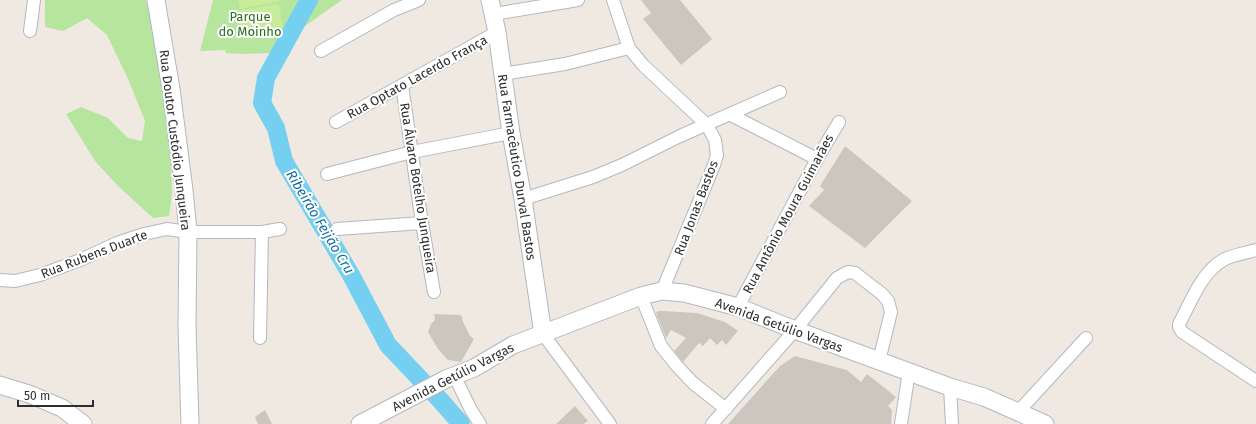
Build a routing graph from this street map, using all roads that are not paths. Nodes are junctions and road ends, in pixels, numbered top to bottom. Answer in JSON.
{"nodes":[{"id":1,"x":34,"y":0,"type":"edge"},
{"id":2,"x":156,"y":0,"type":"edge"},
{"id":3,"x":419,"y":0,"type":"edge"},
{"id":4,"x":578,"y":0,"type":"edge"},
{"id":5,"x":613,"y":0,"type":"edge"},
{"id":6,"x":492,"y":7,"type":"edge"},
{"id":7,"x":30,"y":31,"type":"dead end"},
{"id":8,"x":497,"y":32,"type":"junction"},
{"id":9,"x":629,"y":48,"type":"junction"},
{"id":10,"x":321,"y":51,"type":"dead end"},
{"id":11,"x":503,"y":74,"type":"junction"},
{"id":12,"x":402,"y":85,"type":"junction"},
{"id":13,"x":780,"y":92,"type":"dead end"},
{"id":14,"x":731,"y":115,"type":"junction"},
{"id":15,"x":336,"y":122,"type":"dead end"},
{"id":16,"x":839,"y":122,"type":"dead end"},
{"id":17,"x":707,"y":125,"type":"junction"},
{"id":18,"x":511,"y":133,"type":"junction"},
{"id":19,"x":412,"y":152,"type":"junction"},
{"id":20,"x":817,"y":159,"type":"junction"},
{"id":21,"x":327,"y":174,"type":"dead end"},
{"id":22,"x":522,"y":198,"type":"junction"},
{"id":23,"x":422,"y":223,"type":"junction"},
{"id":24,"x":280,"y":229,"type":"dead end"},
{"id":25,"x":338,"y":229,"type":"dead end"},
{"id":26,"x":188,"y":232,"type":"junction"},
{"id":27,"x":262,"y":232,"type":"junction"},
{"id":28,"x":1256,"y":250,"type":"edge"},
{"id":29,"x":0,"y":280,"type":"edge"},
{"id":30,"x":662,"y":291,"type":"junction"},
{"id":31,"x":434,"y":292,"type":"dead end"},
{"id":32,"x":641,"y":296,"type":"junction"},
{"id":33,"x":738,"y":307,"type":"junction"},
{"id":34,"x":795,"y":330,"type":"junction"},
{"id":35,"x":543,"y":334,"type":"junction"},
{"id":36,"x":260,"y":338,"type":"dead end"},
{"id":37,"x":1086,"y":338,"type":"dead end"},
{"id":38,"x":879,"y":361,"type":"junction"},
{"id":39,"x":909,"y":371,"type":"junction"},
{"id":40,"x":450,"y":377,"type":"junction"},
{"id":41,"x":1256,"y":381,"type":"edge"},
{"id":42,"x":0,"y":385,"type":"edge"},
{"id":43,"x":950,"y":387,"type":"junction"},
{"id":44,"x":726,"y":409,"type":"junction"},
{"id":45,"x":1018,"y":412,"type":"junction"},
{"id":46,"x":83,"y":424,"type":"edge"},
{"id":47,"x":190,"y":424,"type":"edge"},
{"id":48,"x":360,"y":424,"type":"edge"},
{"id":49,"x":480,"y":424,"type":"edge"},
{"id":50,"x":610,"y":424,"type":"edge"},
{"id":51,"x":712,"y":424,"type":"edge"},
{"id":52,"x":901,"y":424,"type":"edge"},
{"id":53,"x":952,"y":424,"type":"edge"},
{"id":54,"x":1045,"y":424,"type":"edge"}],
"edges":[{"from":1,"to":7,"type":"street"},
{"from":2,"to":26,"type":"main road","name":"Rua Doutor Custódio Junqueira"},
{"from":3,"to":10,"type":"street"},
{"from":4,"to":6,"type":"street"},
{"from":5,"to":9,"type":"street"},
{"from":6,"to":8,"type":"main road","name":"Rua Farmacêutico Durval Bastos"},
{"from":8,"to":11,"type":"main road","name":"Rua Farmacêutico Durval Bastos"},
{"from":8,"to":12,"type":"street","name":"Rua Optato Lacerdo França"},
{"from":9,"to":11,"type":"street"},
{"from":9,"to":17,"type":"street"},
{"from":11,"to":18,"type":"main road","name":"Rua Farmacêutico Durval Bastos"},
{"from":12,"to":15,"type":"street","name":"Rua Optato Lacerdo França"},
{"from":12,"to":19,"type":"street","name":"Rua Álvaro Botelho Junqueira"},
{"from":13,"to":14,"type":"street"},
{"from":14,"to":17,"type":"street"},
{"from":14,"to":20,"type":"street"},
{"from":16,"to":20,"type":"street","name":"Rua Antônio Moura Guimarães"},
{"from":17,"to":22,"type":"street"},
{"from":17,"to":30,"type":"street","name":"Rua Jonas Bastos"},
{"from":18,"to":19,"type":"street"},
{"from":18,"to":22,"type":"main road","name":"Rua Farmacêutico Durval Bastos"},
{"from":19,"to":21,"type":"street"},
{"from":19,"to":23,"type":"street","name":"Rua Álvaro Botelho Junqueira"},
{"from":20,"to":33,"type":"street","name":"Rua Antônio Moura Guimarães"},
{"from":22,"to":35,"type":"main road","name":"Rua Farmacêutico Durval Bastos"},
{"from":23,"to":25,"type":"street"},
{"from":23,"to":31,"type":"street","name":"Rua Álvaro Botelho Junqueira"},
{"from":24,"to":27,"type":"street","name":"Rua Rubens Duarte"},
{"from":26,"to":27,"type":"street","name":"Rua Rubens Duarte"},
{"from":26,"to":29,"type":"street","name":"Rua Rubens Duarte"},
{"from":26,"to":47,"type":"main road","name":"Rua Doutor Custódio Junqueira"},
{"from":27,"to":36,"type":"street"},
{"from":28,"to":41,"type":"street"},
{"from":30,"to":32,"type":"main road","name":"Avenida Getúlio Vargas"},
{"from":30,"to":33,"type":"main road","name":"Avenida Getúlio Vargas"},
{"from":32,"to":35,"type":"main road","name":"Avenida Getúlio Vargas"},
{"from":32,"to":44,"type":"street"},
{"from":33,"to":34,"type":"main road","name":"Avenida Getúlio Vargas"},
{"from":34,"to":38,"type":"main road","name":"Avenida Getúlio Vargas"},
{"from":34,"to":38,"type":"street"},
{"from":34,"to":44,"type":"street"},
{"from":35,"to":40,"type":"main road","name":"Avenida Getúlio Vargas"},
{"from":35,"to":50,"type":"street"},
{"from":37,"to":45,"type":"street"},
{"from":38,"to":39,"type":"main road","name":"Avenida Getúlio Vargas"},
{"from":39,"to":43,"type":"main road","name":"Avenida Getúlio Vargas"},
{"from":39,"to":52,"type":"street"},
{"from":40,"to":48,"type":"main road","name":"Avenida Getúlio Vargas"},
{"from":40,"to":49,"type":"street"},
{"from":42,"to":46,"type":"main road"},
{"from":43,"to":45,"type":"main road","name":"Avenida Getúlio Vargas"},
{"from":43,"to":53,"type":"street"},
{"from":44,"to":51,"type":"street"},
{"from":45,"to":54,"type":"main road","name":"Avenida Getúlio Vargas"}]}
